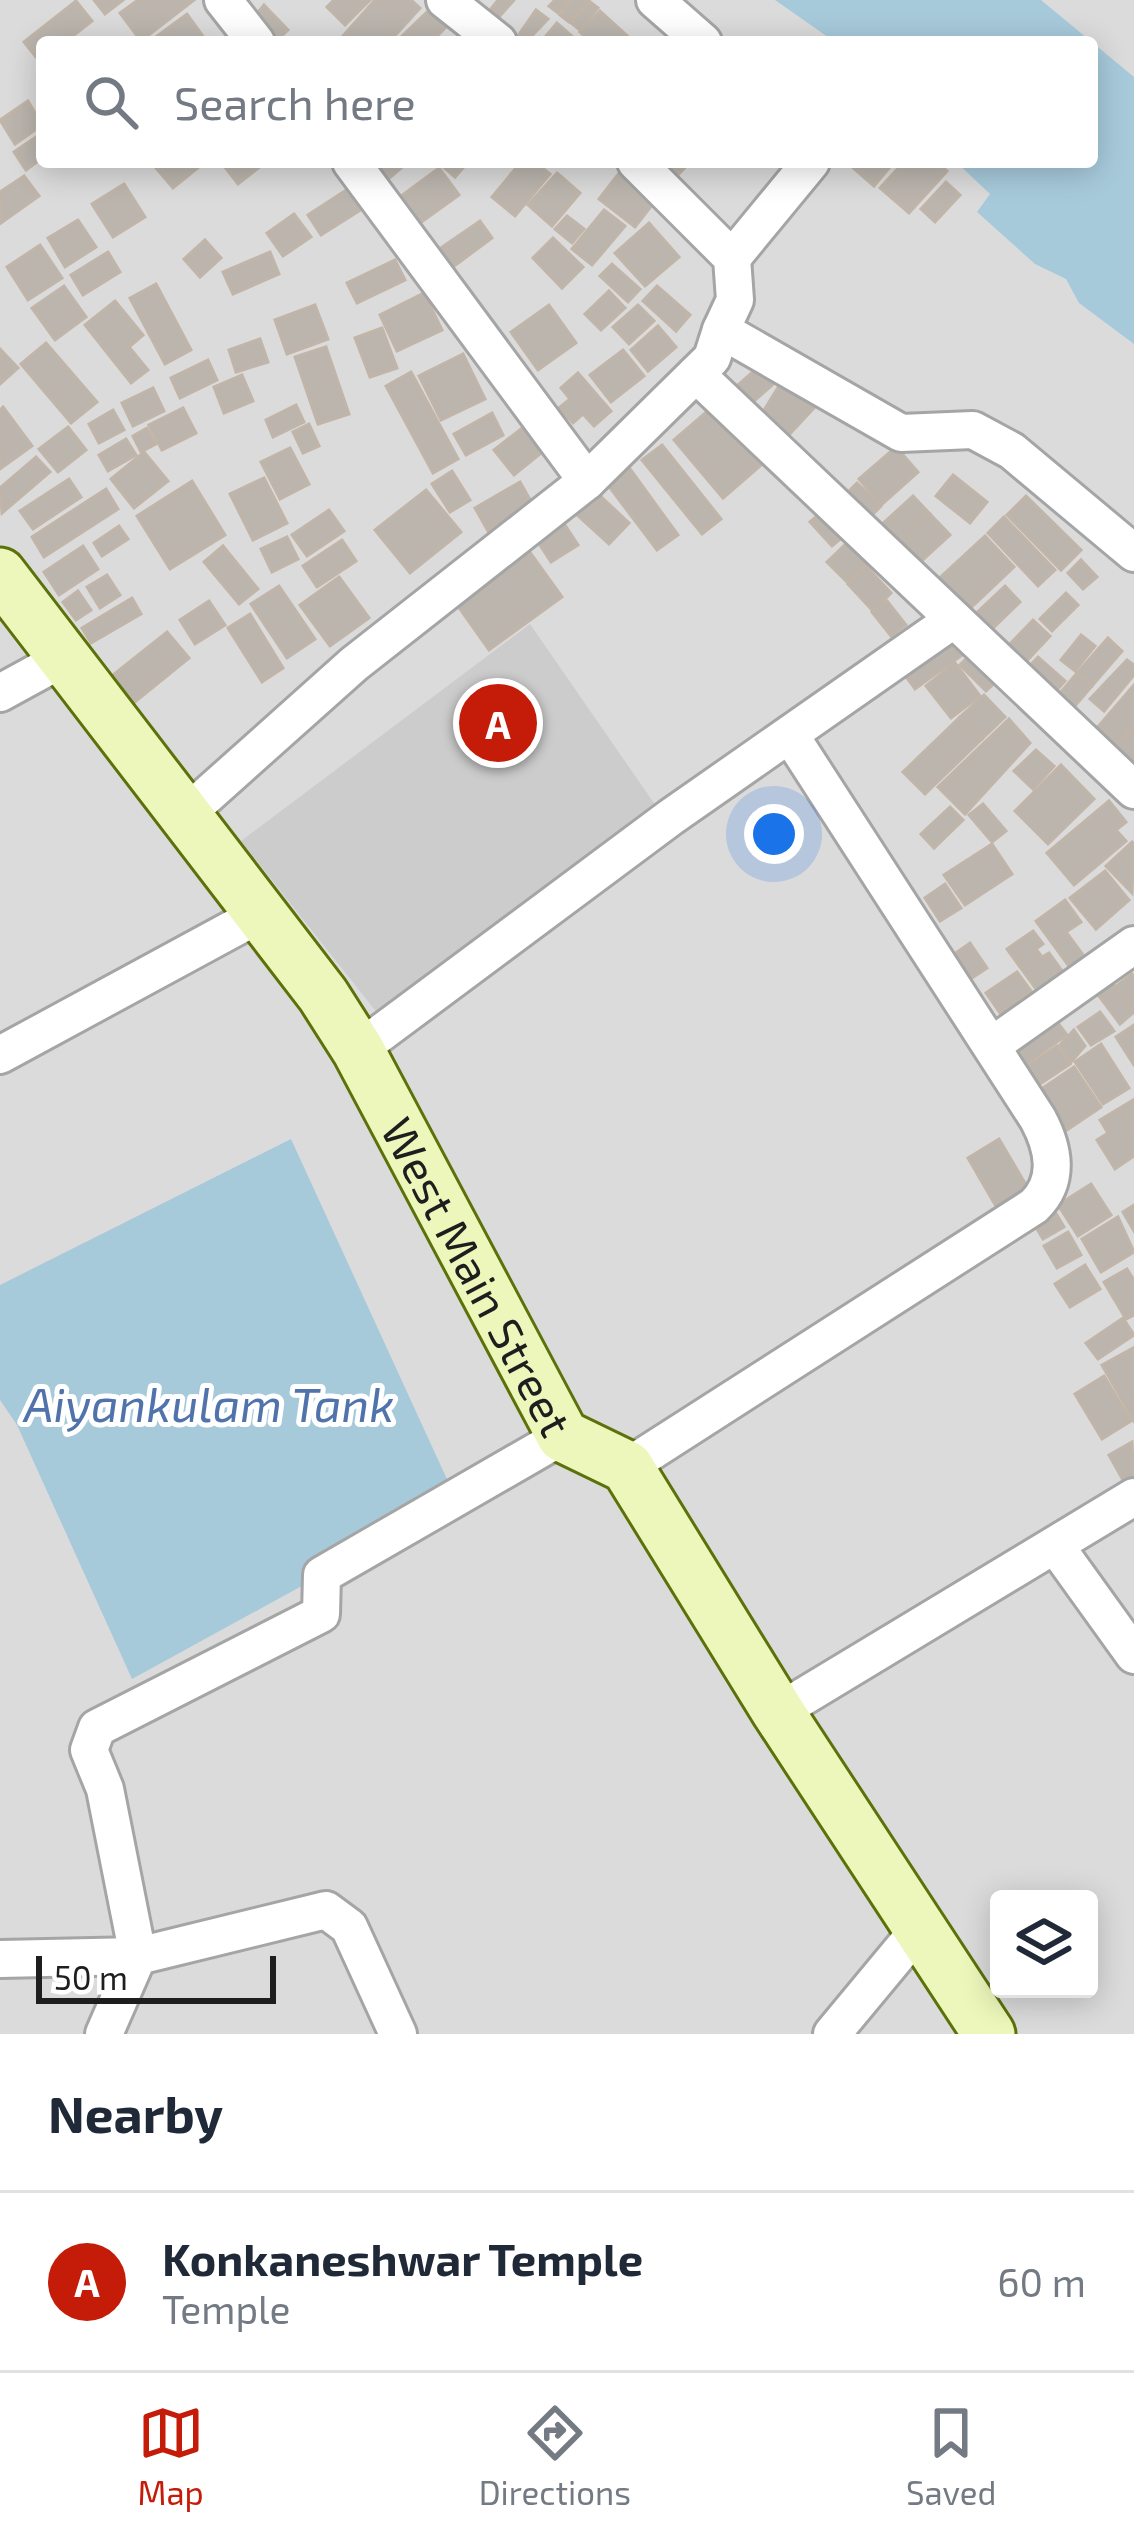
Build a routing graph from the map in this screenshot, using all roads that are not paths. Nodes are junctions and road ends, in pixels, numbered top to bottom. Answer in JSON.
{"nodes":[{"id":1,"x":223,"y":0,"type":"edge"},
{"id":2,"x":445,"y":0,"type":"edge"},
{"id":3,"x":655,"y":0,"type":"edge"},
{"id":4,"x":251,"y":36,"type":"edge"},
{"id":5,"x":490,"y":36,"type":"edge"},
{"id":6,"x":696,"y":36,"type":"edge"},
{"id":7,"x":356,"y":168,"type":"edge"},
{"id":8,"x":642,"y":168,"type":"edge"},
{"id":9,"x":806,"y":168,"type":"edge"},
{"id":10,"x":732,"y":258,"type":"junction"},
{"id":11,"x":721,"y":330,"type":"junction"},
{"id":12,"x":696,"y":374,"type":"junction"},
{"id":13,"x":587,"y":481,"type":"junction"},
{"id":14,"x":1134,"y":553,"type":"edge"},
{"id":15,"x":0,"y":574,"type":"edge"},
{"id":16,"x":952,"y":620,"type":"junction"},
{"id":17,"x":64,"y":658,"type":"junction"},
{"id":18,"x":0,"y":693,"type":"edge"},
{"id":19,"x":790,"y":734,"type":"junction"},
{"id":20,"x":1134,"y":790,"type":"edge"},
{"id":21,"x":185,"y":815,"type":"junction"},
{"id":22,"x":260,"y":914,"type":"junction"},
{"id":23,"x":1134,"y":945,"type":"edge"},
{"id":24,"x":994,"y":1044,"type":"junction"},
{"id":25,"x":358,"y":1050,"type":"junction"},
{"id":26,"x":0,"y":1055,"type":"edge"},
{"id":27,"x":563,"y":1436,"type":"junction"},
{"id":28,"x":627,"y":1468,"type":"junction"},
{"id":29,"x":1134,"y":1497,"type":"edge"},
{"id":30,"x":1057,"y":1548,"type":"junction"},
{"id":31,"x":1134,"y":1654,"type":"edge"},
{"id":32,"x":778,"y":1712,"type":"junction"},
{"id":33,"x":920,"y":1928,"type":"junction"},
{"id":34,"x":138,"y":1955,"type":"junction"},
{"id":35,"x":0,"y":1958,"type":"edge"},
{"id":36,"x":104,"y":2034,"type":"edge"},
{"id":37,"x":398,"y":2034,"type":"edge"},
{"id":38,"x":832,"y":2034,"type":"edge"},
{"id":39,"x":989,"y":2034,"type":"edge"}],
"edges":[{"from":1,"to":4,"type":"street"},
{"from":2,"to":5,"type":"street"},
{"from":3,"to":6,"type":"street"},
{"from":7,"to":13,"type":"street"},
{"from":8,"to":10,"type":"street"},
{"from":9,"to":10,"type":"street"},
{"from":10,"to":11,"type":"street"},
{"from":11,"to":12,"type":"street"},
{"from":11,"to":14,"type":"street"},
{"from":12,"to":13,"type":"street"},
{"from":12,"to":16,"type":"street"},
{"from":13,"to":21,"type":"street"},
{"from":15,"to":17,"type":"street","name":"West Main Street"},
{"from":16,"to":19,"type":"street"},
{"from":16,"to":20,"type":"street"},
{"from":17,"to":18,"type":"street"},
{"from":17,"to":21,"type":"street","name":"West Main Street"},
{"from":19,"to":24,"type":"street"},
{"from":19,"to":25,"type":"street"},
{"from":21,"to":22,"type":"street","name":"West Main Street"},
{"from":22,"to":25,"type":"street","name":"West Main Street"},
{"from":22,"to":26,"type":"street"},
{"from":23,"to":24,"type":"street"},
{"from":24,"to":28,"type":"street"},
{"from":25,"to":27,"type":"street","name":"West Main Street"},
{"from":27,"to":28,"type":"street","name":"West Main Street"},
{"from":27,"to":34,"type":"street"},
{"from":28,"to":32,"type":"street","name":"West Main Street"},
{"from":29,"to":30,"type":"street"},
{"from":30,"to":31,"type":"street"},
{"from":30,"to":32,"type":"street"},
{"from":32,"to":33,"type":"street","name":"West Main Street"},
{"from":33,"to":38,"type":"street"},
{"from":33,"to":39,"type":"street","name":"West Main Street"},
{"from":34,"to":35,"type":"street"},
{"from":34,"to":36,"type":"street"},
{"from":34,"to":37,"type":"street"}]}
